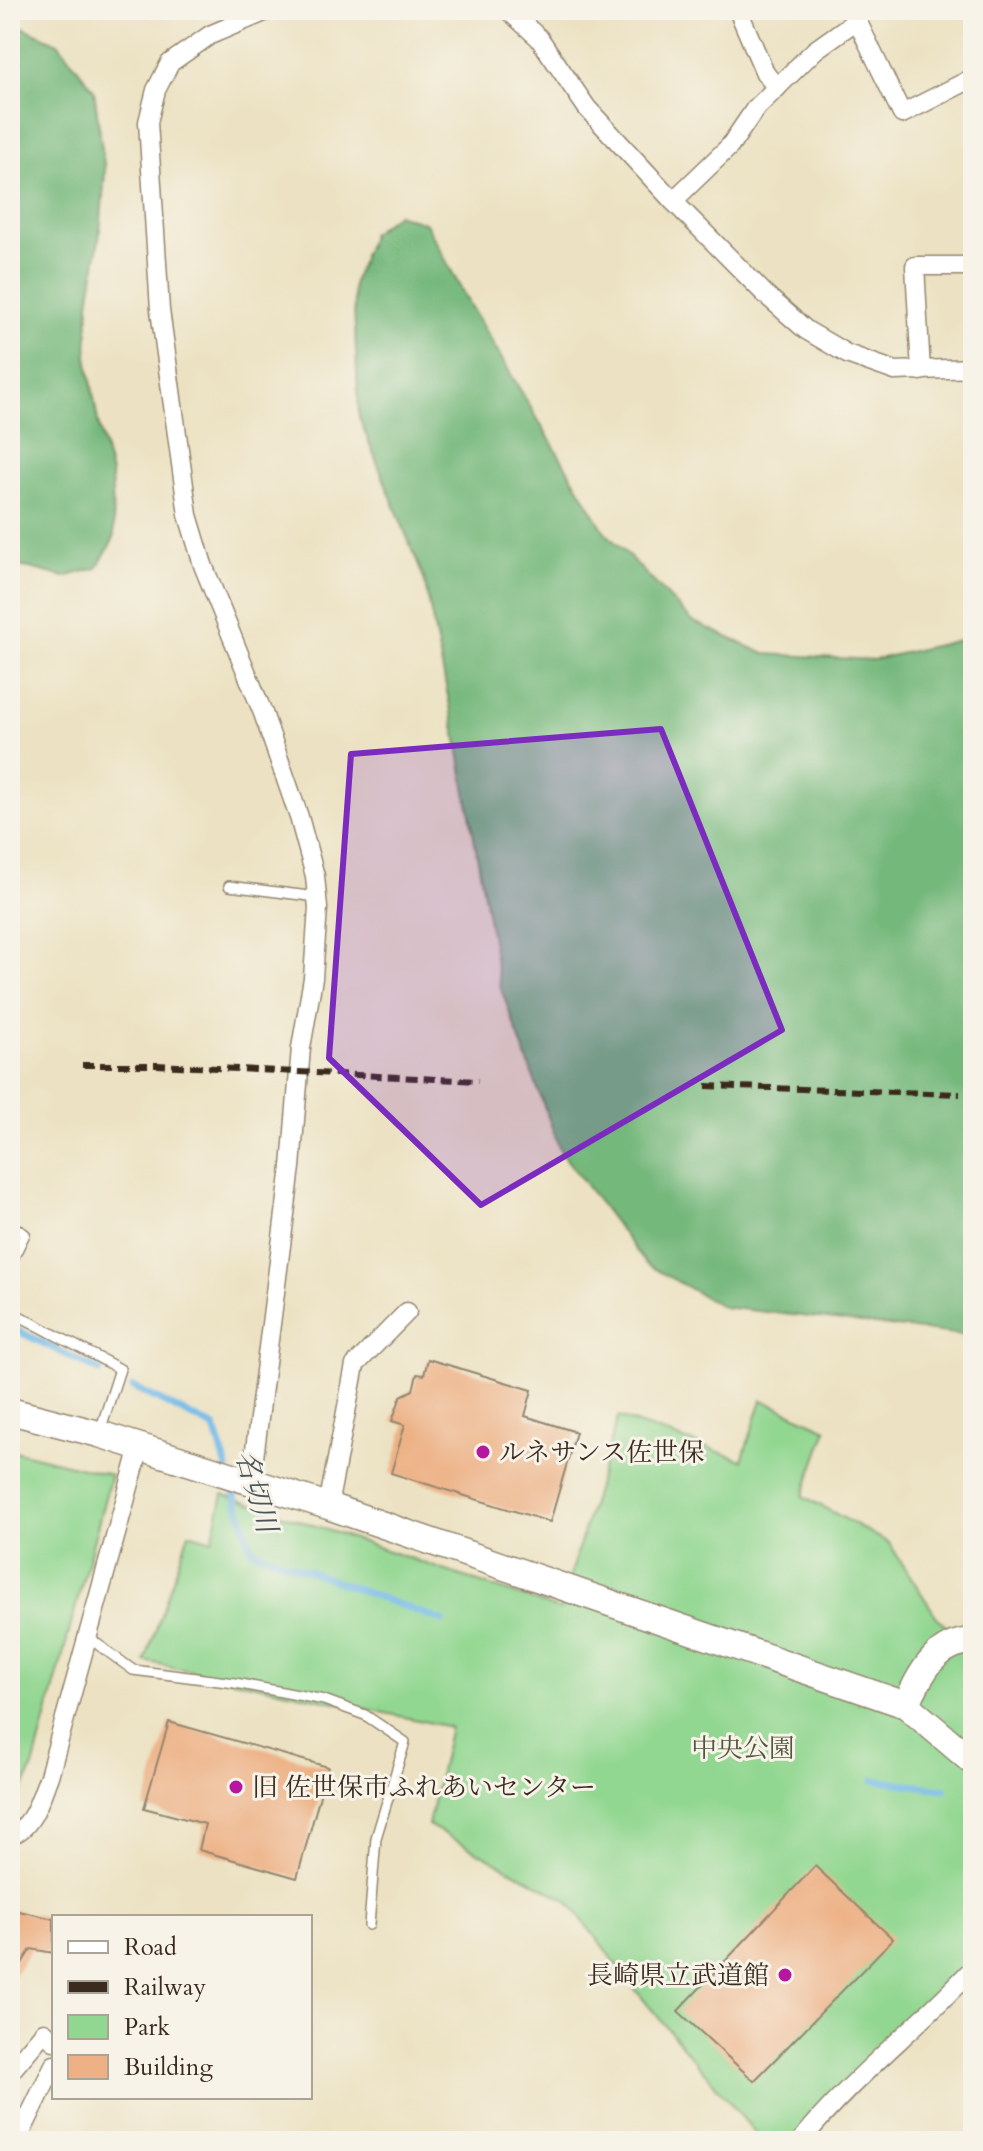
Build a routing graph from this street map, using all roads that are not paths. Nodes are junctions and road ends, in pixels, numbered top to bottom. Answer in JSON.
{"nodes":[{"id":1,"x":269,"y":10,"type":"edge"},
{"id":2,"x":508,"y":10,"type":"edge"},
{"id":3,"x":738,"y":10,"type":"edge"},
{"id":4,"x":854,"y":15,"type":"edge"},
{"id":5,"x":973,"y":78,"type":"edge"},
{"id":6,"x":777,"y":88,"type":"junction"},
{"id":7,"x":673,"y":201,"type":"junction"},
{"id":8,"x":973,"y":266,"type":"edge"},
{"id":9,"x":973,"y":368,"type":"edge"},
{"id":10,"x":921,"y":371,"type":"junction"},
{"id":11,"x":229,"y":886,"type":"dead end"},
{"id":12,"x":317,"y":897,"type":"junction"},
{"id":13,"x":10,"y":1224,"type":"edge"},
{"id":14,"x":10,"y":1265,"type":"edge"},
{"id":15,"x":10,"y":1311,"type":"edge"},
{"id":16,"x":407,"y":1312,"type":"dead end"},
{"id":17,"x":10,"y":1411,"type":"edge"},
{"id":18,"x":99,"y":1434,"type":"junction"},
{"id":19,"x":140,"y":1447,"type":"junction"},
{"id":20,"x":248,"y":1480,"type":"junction"},
{"id":21,"x":328,"y":1506,"type":"junction"},
{"id":22,"x":89,"y":1638,"type":"junction"},
{"id":23,"x":973,"y":1641,"type":"edge"},
{"id":24,"x":906,"y":1705,"type":"junction"},
{"id":25,"x":973,"y":1762,"type":"edge"},
{"id":26,"x":10,"y":1835,"type":"edge"},
{"id":27,"x":369,"y":1925,"type":"dead end"},
{"id":28,"x":973,"y":1968,"type":"edge"},
{"id":29,"x":52,"y":2039,"type":"edge"},
{"id":30,"x":52,"y":2069,"type":"edge"},
{"id":31,"x":10,"y":2072,"type":"edge"},
{"id":32,"x":17,"y":2141,"type":"edge"},
{"id":33,"x":801,"y":2141,"type":"edge"}],
"edges":[{"from":1,"to":12,"type":"street"},
{"from":2,"to":7,"type":"street"},
{"from":3,"to":6,"type":"street"},
{"from":4,"to":5,"type":"street"},
{"from":4,"to":6,"type":"street"},
{"from":6,"to":7,"type":"street"},
{"from":7,"to":10,"type":"street"},
{"from":8,"to":10,"type":"street"},
{"from":9,"to":10,"type":"street"},
{"from":11,"to":12,"type":"lane"},
{"from":12,"to":20,"type":"street"},
{"from":13,"to":14,"type":"lane"},
{"from":15,"to":18,"type":"lane"},
{"from":16,"to":21,"type":"street"},
{"from":17,"to":18,"type":"street"},
{"from":18,"to":19,"type":"street"},
{"from":19,"to":20,"type":"street"},
{"from":19,"to":22,"type":"street"},
{"from":20,"to":21,"type":"street"},
{"from":21,"to":24,"type":"street"},
{"from":22,"to":26,"type":"street"},
{"from":22,"to":27,"type":"lane"},
{"from":23,"to":24,"type":"street"},
{"from":24,"to":25,"type":"street"},
{"from":28,"to":33,"type":"street"},
{"from":29,"to":31,"type":"street"},
{"from":30,"to":32,"type":"street"}]}
